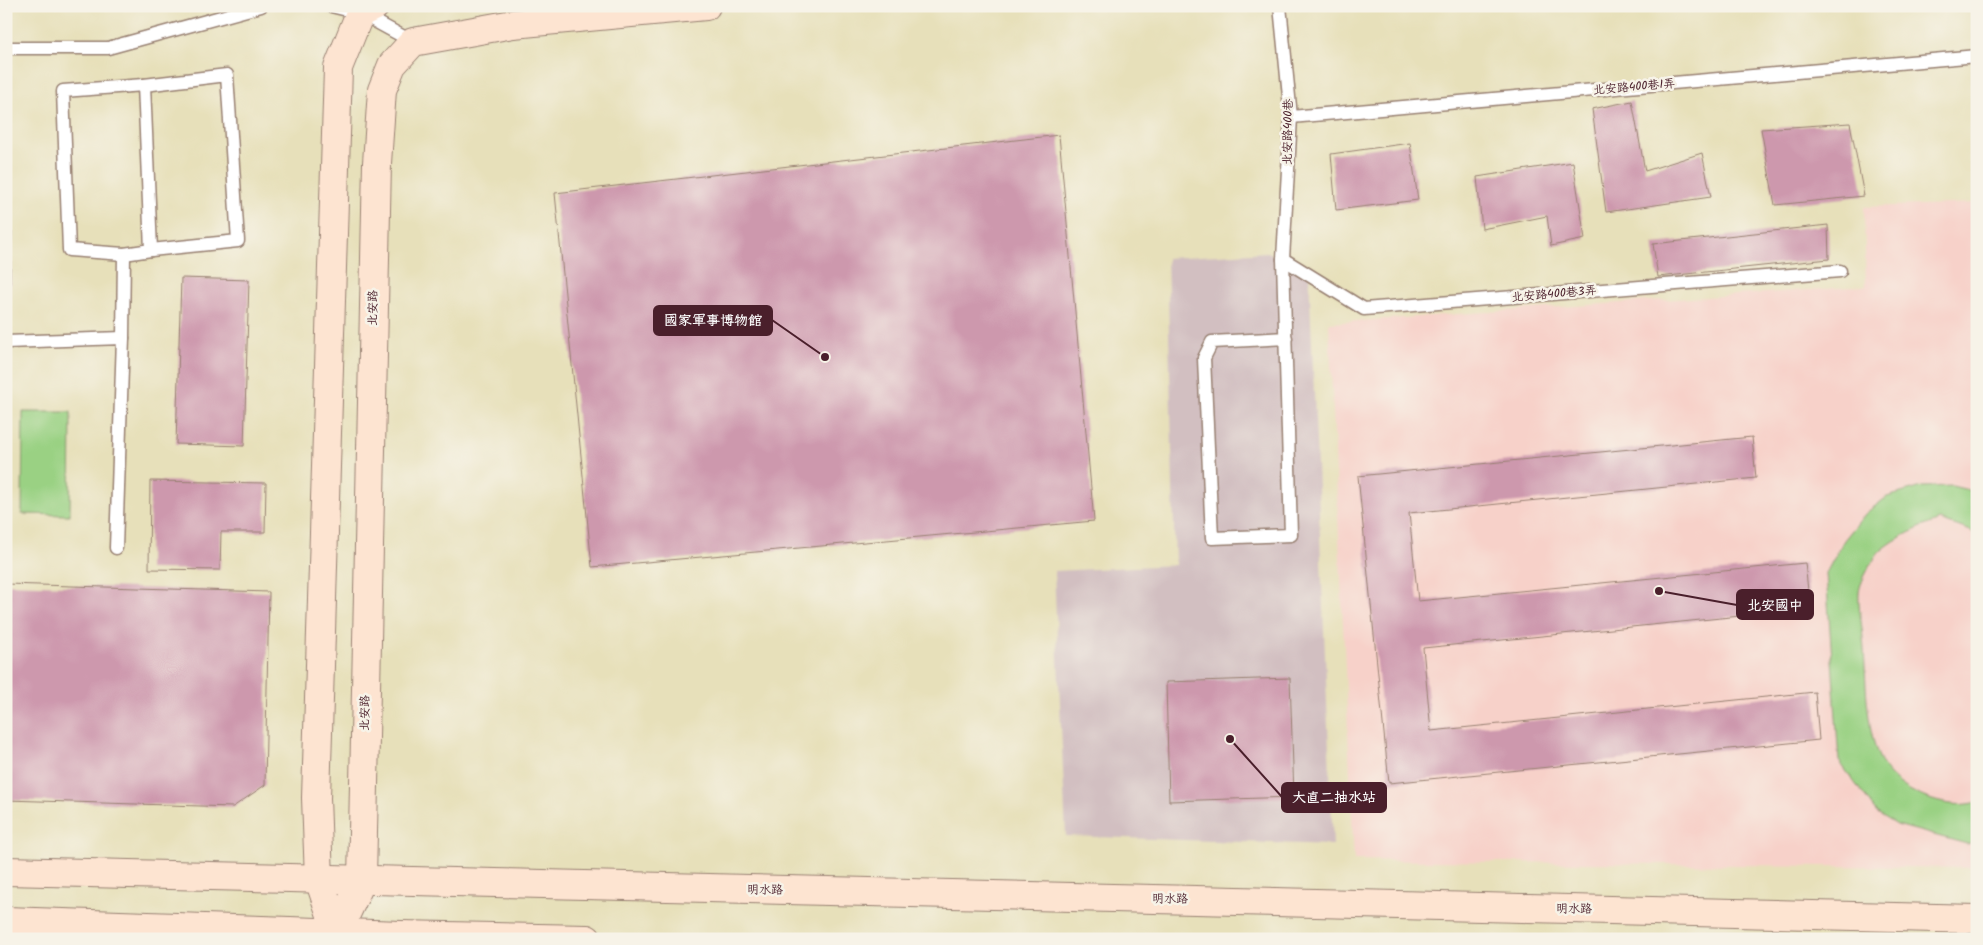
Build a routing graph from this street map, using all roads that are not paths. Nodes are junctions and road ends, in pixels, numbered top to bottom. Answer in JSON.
{"nodes":[{"id":1,"x":261,"y":6,"type":"edge"},
{"id":2,"x":331,"y":6,"type":"edge"},
{"id":3,"x":706,"y":6,"type":"edge"},
{"id":4,"x":1280,"y":6,"type":"edge"},
{"id":5,"x":364,"y":9,"type":"edge"},
{"id":6,"x":413,"y":42,"type":"junction"},
{"id":7,"x":6,"y":48,"type":"edge"},
{"id":8,"x":1977,"y":56,"type":"edge"},
{"id":9,"x":144,"y":86,"type":"junction"},
{"id":10,"x":1291,"y":117,"type":"junction"},
{"id":11,"x":151,"y":250,"type":"junction"},
{"id":12,"x":124,"y":254,"type":"junction"},
{"id":13,"x":1283,"y":259,"type":"junction"},
{"id":14,"x":1840,"y":272,"type":"dead end"},
{"id":15,"x":123,"y":338,"type":"junction"},
{"id":16,"x":1286,"y":338,"type":"junction"},
{"id":17,"x":6,"y":342,"type":"edge"},
{"id":18,"x":116,"y":548,"type":"dead end"},
{"id":19,"x":6,"y":871,"type":"edge"},
{"id":20,"x":319,"y":879,"type":"junction"},
{"id":21,"x":362,"y":880,"type":"junction"},
{"id":22,"x":1977,"y":919,"type":"edge"},
{"id":23,"x":6,"y":921,"type":"edge"},
{"id":24,"x":337,"y":933,"type":"junction"},
{"id":25,"x":587,"y":939,"type":"edge"}],
"edges":[{"from":1,"to":7,"type":"lane"},
{"from":2,"to":5,"type":"lane"},
{"from":3,"to":6,"type":"main road"},
{"from":4,"to":10,"type":"lane","name":"北安路400巷"},
{"from":5,"to":6,"type":"lane"},
{"from":5,"to":20,"type":"main road"},
{"from":6,"to":21,"type":"main road","name":"北安路"},
{"from":8,"to":10,"type":"lane","name":"北安路400巷1弄"},
{"from":9,"to":11,"type":"lane"},
{"from":9,"to":11,"type":"lane"},
{"from":9,"to":12,"type":"lane"},
{"from":10,"to":13,"type":"lane","name":"北安路400巷"},
{"from":11,"to":12,"type":"lane"},
{"from":12,"to":15,"type":"lane"},
{"from":13,"to":14,"type":"lane","name":"北安路400巷3弄"},
{"from":13,"to":16,"type":"lane","name":"北安路400巷"},
{"from":15,"to":17,"type":"lane"},
{"from":15,"to":18,"type":"lane"},
{"from":16,"to":16,"type":"lane","name":"北安路400巷"},
{"from":19,"to":20,"type":"main road"},
{"from":20,"to":21,"type":"main road"},
{"from":20,"to":24,"type":"main road"},
{"from":21,"to":22,"type":"main road","name":"明水路"},
{"from":21,"to":24,"type":"main road","name":"北安路"},
{"from":23,"to":24,"type":"main road"},
{"from":24,"to":25,"type":"main road"}]}
